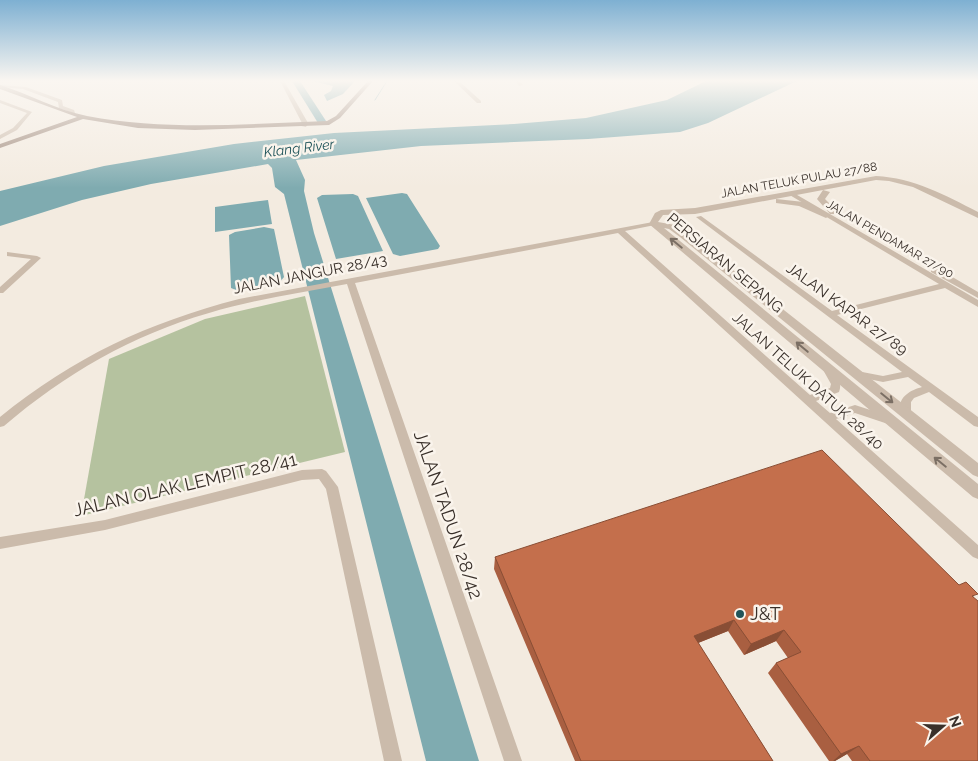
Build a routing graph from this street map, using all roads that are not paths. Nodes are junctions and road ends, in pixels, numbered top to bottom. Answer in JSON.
{"nodes":[{"id":1,"x":26,"y":117,"type":"edge"},
{"id":2,"x":62,"y":117,"type":"edge"},
{"id":3,"x":73,"y":117,"type":"edge"},
{"id":4,"x":77,"y":117,"type":"junction"},
{"id":5,"x":302,"y":117,"type":"edge"},
{"id":6,"x":338,"y":117,"type":"edge"},
{"id":7,"x":306,"y":124,"type":"junction"},
{"id":8,"x":57,"y":125,"type":"junction"},
{"id":9,"x":100,"y":125,"type":"junction"},
{"id":10,"x":0,"y":137,"type":"edge"},
{"id":11,"x":0,"y":144,"type":"edge"},
{"id":12,"x":826,"y":192,"type":"junction"},
{"id":13,"x":798,"y":195,"type":"junction"},
{"id":14,"x":779,"y":201,"type":"junction"},
{"id":15,"x":830,"y":213,"type":"junction"},
{"id":16,"x":978,"y":215,"type":"edge"},
{"id":17,"x":699,"y":217,"type":"junction"},
{"id":18,"x":978,"y":222,"type":"edge"},
{"id":19,"x":653,"y":224,"type":"junction"},
{"id":20,"x":684,"y":226,"type":"junction"},
{"id":21,"x":620,"y":231,"type":"junction"},
{"id":22,"x":10,"y":254,"type":"dead end"},
{"id":23,"x":729,"y":272,"type":"junction"},
{"id":24,"x":715,"y":275,"type":"junction"},
{"id":25,"x":344,"y":282,"type":"junction"},
{"id":26,"x":947,"y":285,"type":"junction"},
{"id":27,"x":0,"y":291,"type":"edge"},
{"id":28,"x":978,"y":295,"type":"edge"},
{"id":29,"x":978,"y":304,"type":"edge"},
{"id":30,"x":830,"y":314,"type":"junction"},
{"id":31,"x":827,"y":368,"type":"junction"},
{"id":32,"x":910,"y":373,"type":"junction"},
{"id":33,"x":857,"y":374,"type":"junction"},
{"id":34,"x":930,"y":388,"type":"junction"},
{"id":35,"x":807,"y":400,"type":"junction"},
{"id":36,"x":906,"y":413,"type":"junction"},
{"id":37,"x":827,"y":418,"type":"junction"},
{"id":38,"x":891,"y":421,"type":"junction"},
{"id":39,"x":0,"y":423,"type":"edge"},
{"id":40,"x":978,"y":423,"type":"edge"},
{"id":41,"x":978,"y":471,"type":"edge"},
{"id":42,"x":978,"y":493,"type":"edge"},
{"id":43,"x":0,"y":543,"type":"edge"},
{"id":44,"x":978,"y":553,"type":"edge"},
{"id":45,"x":393,"y":761,"type":"edge"},
{"id":46,"x":513,"y":761,"type":"edge"}],
"edges":[{"from":1,"to":10,"type":"street"},
{"from":2,"to":8,"type":"main road"},
{"from":3,"to":4,"type":"main road"},
{"from":4,"to":7,"type":"main road"},
{"from":4,"to":8,"type":"main road"},
{"from":4,"to":9,"type":"main road"},
{"from":5,"to":7,"type":"street"},
{"from":6,"to":7,"type":"main road"},
{"from":7,"to":9,"type":"main road"},
{"from":8,"to":9,"type":"main road"},
{"from":8,"to":11,"type":"main road"},
{"from":12,"to":13,"type":"street","name":"JALAN TELUK PULAU 27/88"},
{"from":12,"to":15,"type":"street"},
{"from":12,"to":18,"type":"street","name":"JALAN TELUK PULAU 27/88"},
{"from":13,"to":14,"type":"street","name":"JALAN TELUK PULAU 27/88"},
{"from":13,"to":15,"type":"street","name":"JALAN PENDAMAR 27/90"},
{"from":13,"to":16,"type":"street","name":"JALAN TELUK PULAU 27/88"},
{"from":13,"to":19,"type":"street","name":"JALAN TELUK PULAU 27/88"},
{"from":14,"to":15,"type":"street"},
{"from":14,"to":17,"type":"street","name":"JALAN TELUK PULAU 27/88"},
{"from":15,"to":26,"type":"street","name":"JALAN PENDAMAR 27/90"},
{"from":15,"to":28,"type":"street","name":"JALAN PENDAMAR 27/90"},
{"from":17,"to":20,"type":"street","name":"JALAN TELUK PULAU 27/88"},
{"from":17,"to":30,"type":"street","name":"JALAN KAPAR 27/89"},
{"from":19,"to":20,"type":"street","name":"PERSIARAN SEPANG"},
{"from":19,"to":21,"type":"street","name":"JALAN JANGUR 28/43"},
{"from":24,"to":19,"type":"street","name":"PERSIARAN SEPANG","one_way":true},
{"from":20,"to":23,"type":"street","name":"PERSIARAN SEPANG"},
{"from":21,"to":25,"type":"street","name":"JALAN JANGUR 28/43"},
{"from":21,"to":35,"type":"street","name":"JALAN TELUK DATUK 28/40"},
{"from":22,"to":27,"type":"street"},
{"from":23,"to":24,"type":"street"},
{"from":23,"to":33,"type":"street","name":"PERSIARAN SEPANG"},
{"from":31,"to":24,"type":"street","name":"PERSIARAN SEPANG","one_way":true},
{"from":25,"to":39,"type":"street","name":"JALAN JANGUR 28/43"},
{"from":25,"to":46,"type":"street","name":"JALAN TADUN 28/42"},
{"from":26,"to":29,"type":"street","name":"JALAN PENDAMAR 27/90"},
{"from":26,"to":30,"type":"street"},
{"from":30,"to":32,"type":"street","name":"JALAN KAPAR 27/89"},
{"from":31,"to":35,"type":"street"},
{"from":31,"to":38,"type":"street","name":"PERSIARAN SEPANG"},
{"from":32,"to":33,"type":"street"},
{"from":32,"to":34,"type":"street","name":"JALAN KAPAR 27/89"},
{"from":33,"to":36,"type":"street","name":"PERSIARAN SEPANG","one_way":true},
{"from":34,"to":36,"type":"street"},
{"from":34,"to":40,"type":"street","name":"JALAN KAPAR 27/89"},
{"from":35,"to":37,"type":"street","name":"JALAN TELUK DATUK 28/40"},
{"from":36,"to":41,"type":"street","name":"PERSIARAN SEPANG"},
{"from":37,"to":38,"type":"street"},
{"from":37,"to":44,"type":"street","name":"JALAN TELUK DATUK 28/40"},
{"from":42,"to":38,"type":"street","name":"PERSIARAN SEPANG","one_way":true},
{"from":43,"to":45,"type":"street","name":"JALAN OLAK LEMPIT 28/41"}]}
